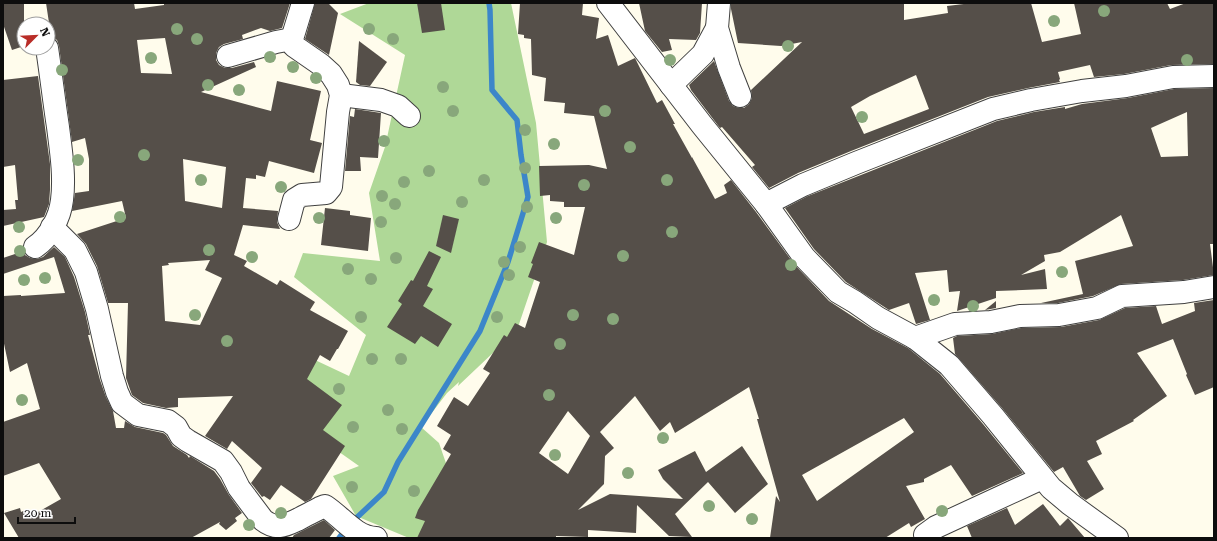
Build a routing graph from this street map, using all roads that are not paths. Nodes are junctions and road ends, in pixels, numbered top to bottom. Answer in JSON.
{"nodes":[{"id":1,"x":303,"y":3,"type":"edge"},
{"id":2,"x":608,"y":3,"type":"edge"},
{"id":3,"x":719,"y":3,"type":"edge"},
{"id":4,"x":717,"y":28,"type":"junction"},
{"id":5,"x":292,"y":39,"type":"junction"},
{"id":6,"x":48,"y":56,"type":"edge"},
{"id":7,"x":228,"y":56,"type":"dead end"},
{"id":8,"x":1214,"y":76,"type":"edge"},
{"id":9,"x":671,"y":85,"type":"junction"},
{"id":10,"x":341,"y":95,"type":"junction"},
{"id":11,"x":740,"y":96,"type":"dead end"},
{"id":12,"x":409,"y":116,"type":"dead end"},
{"id":13,"x":766,"y":204,"type":"junction"},
{"id":14,"x":289,"y":219,"type":"dead end"},
{"id":15,"x":52,"y":227,"type":"junction"},
{"id":16,"x":35,"y":247,"type":"dead end"},
{"id":17,"x":1214,"y":287,"type":"edge"},
{"id":18,"x":915,"y":338,"type":"junction"},
{"id":19,"x":1042,"y":478,"type":"junction"},
{"id":20,"x":924,"y":537,"type":"edge"},
{"id":21,"x":376,"y":538,"type":"edge"},
{"id":22,"x":1117,"y":538,"type":"edge"}],
"edges":[{"from":1,"to":5,"type":"street"},
{"from":2,"to":9,"type":"street"},
{"from":3,"to":4,"type":"street"},
{"from":4,"to":9,"type":"street"},
{"from":4,"to":11,"type":"street"},
{"from":5,"to":7,"type":"street"},
{"from":5,"to":10,"type":"street"},
{"from":6,"to":15,"type":"street"},
{"from":8,"to":13,"type":"street"},
{"from":9,"to":13,"type":"street"},
{"from":10,"to":12,"type":"street"},
{"from":10,"to":14,"type":"street"},
{"from":13,"to":18,"type":"street"},
{"from":15,"to":16,"type":"street"},
{"from":15,"to":21,"type":"street"},
{"from":17,"to":18,"type":"street"},
{"from":18,"to":19,"type":"street"},
{"from":19,"to":20,"type":"street"},
{"from":19,"to":22,"type":"street"}]}
